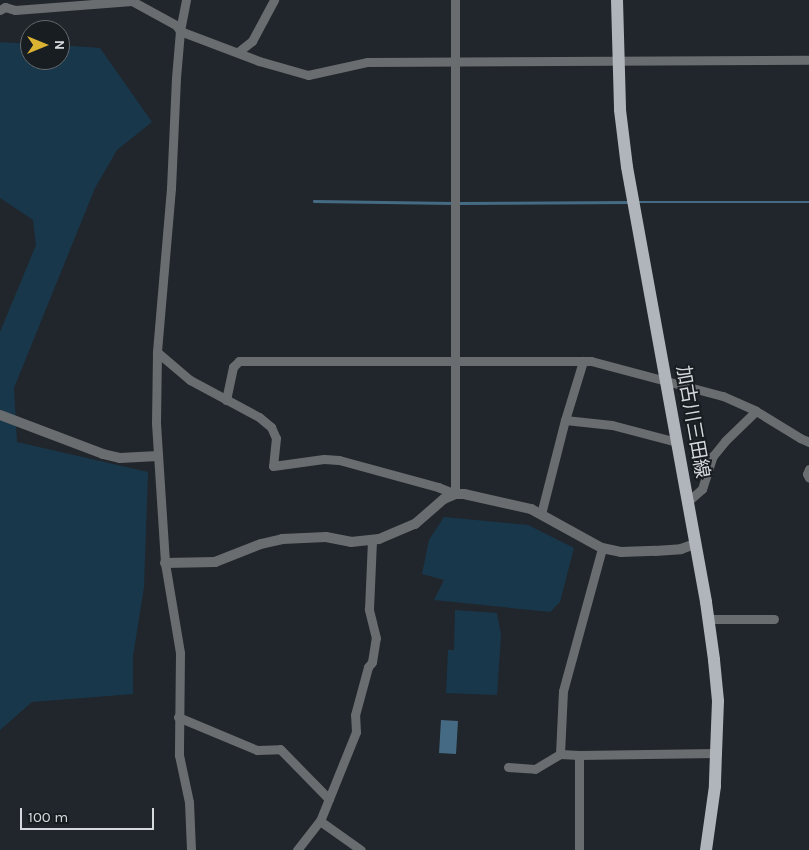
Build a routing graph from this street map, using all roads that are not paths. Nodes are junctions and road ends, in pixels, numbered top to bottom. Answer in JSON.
{"nodes":[{"id":1,"x":186,"y":0,"type":"edge"},
{"id":2,"x":274,"y":0,"type":"edge"},
{"id":3,"x":455,"y":0,"type":"edge"},
{"id":4,"x":617,"y":0,"type":"edge"},
{"id":5,"x":5,"y":6,"type":"edge"},
{"id":6,"x":180,"y":31,"type":"junction"},
{"id":7,"x":238,"y":52,"type":"junction"},
{"id":8,"x":455,"y":60,"type":"junction"},
{"id":9,"x":809,"y":60,"type":"edge"},
{"id":10,"x":617,"y":61,"type":"junction"},
{"id":11,"x":157,"y":352,"type":"junction"},
{"id":12,"x":584,"y":361,"type":"junction"},
{"id":13,"x":455,"y":362,"type":"junction"},
{"id":14,"x":665,"y":381,"type":"junction"},
{"id":15,"x":226,"y":400,"type":"junction"},
{"id":16,"x":756,"y":411,"type":"junction"},
{"id":17,"x":0,"y":415,"type":"edge"},
{"id":18,"x":565,"y":420,"type":"junction"},
{"id":19,"x":677,"y":442,"type":"junction"},
{"id":20,"x":809,"y":442,"type":"edge"},
{"id":21,"x":158,"y":456,"type":"junction"},
{"id":22,"x":809,"y":469,"type":"edge"},
{"id":23,"x":809,"y":478,"type":"edge"},
{"id":24,"x":456,"y":494,"type":"junction"},
{"id":25,"x":687,"y":502,"type":"junction"},
{"id":26,"x":541,"y":514,"type":"junction"},
{"id":27,"x":372,"y":541,"type":"junction"},
{"id":28,"x":695,"y":544,"type":"junction"},
{"id":29,"x":602,"y":548,"type":"junction"},
{"id":30,"x":164,"y":563,"type":"junction"},
{"id":31,"x":709,"y":619,"type":"junction"},
{"id":32,"x":774,"y":619,"type":"dead end"},
{"id":33,"x":178,"y":717,"type":"junction"},
{"id":34,"x":716,"y":753,"type":"junction"},
{"id":35,"x":560,"y":754,"type":"junction"},
{"id":36,"x":579,"y":755,"type":"junction"},
{"id":37,"x":508,"y":767,"type":"dead end"},
{"id":38,"x":329,"y":799,"type":"junction"},
{"id":39,"x":320,"y":821,"type":"junction"},
{"id":40,"x":191,"y":850,"type":"edge"},
{"id":41,"x":297,"y":850,"type":"edge"},
{"id":42,"x":361,"y":850,"type":"edge"},
{"id":43,"x":579,"y":850,"type":"edge"},
{"id":44,"x":706,"y":850,"type":"edge"}],
"edges":[{"from":1,"to":6,"type":"street"},
{"from":2,"to":7,"type":"street"},
{"from":3,"to":8,"type":"street"},
{"from":4,"to":10,"type":"main road","name":"加古川三田線"},
{"from":5,"to":6,"type":"street"},
{"from":6,"to":7,"type":"street"},
{"from":6,"to":11,"type":"street"},
{"from":7,"to":8,"type":"street"},
{"from":8,"to":10,"type":"street"},
{"from":8,"to":13,"type":"street"},
{"from":9,"to":10,"type":"street"},
{"from":10,"to":14,"type":"main road","name":"加古川三田線"},
{"from":11,"to":15,"type":"street"},
{"from":11,"to":21,"type":"street"},
{"from":12,"to":13,"type":"street"},
{"from":12,"to":14,"type":"street"},
{"from":12,"to":18,"type":"street"},
{"from":13,"to":15,"type":"street"},
{"from":13,"to":24,"type":"street"},
{"from":14,"to":16,"type":"street"},
{"from":14,"to":19,"type":"main road","name":"加古川三田線"},
{"from":15,"to":24,"type":"street"},
{"from":16,"to":20,"type":"street"},
{"from":16,"to":25,"type":"street"},
{"from":17,"to":21,"type":"street"},
{"from":18,"to":19,"type":"street"},
{"from":18,"to":26,"type":"street"},
{"from":19,"to":25,"type":"main road","name":"加古川三田線"},
{"from":21,"to":30,"type":"street"},
{"from":22,"to":23,"type":"street"},
{"from":24,"to":26,"type":"street"},
{"from":24,"to":27,"type":"street"},
{"from":25,"to":28,"type":"main road","name":"加古川三田線"},
{"from":26,"to":29,"type":"street"},
{"from":27,"to":30,"type":"street"},
{"from":27,"to":38,"type":"street"},
{"from":28,"to":29,"type":"street"},
{"from":28,"to":31,"type":"main road","name":"加古川三田線"},
{"from":29,"to":35,"type":"street"},
{"from":30,"to":33,"type":"street"},
{"from":31,"to":32,"type":"street"},
{"from":31,"to":34,"type":"main road","name":"加古川三田線"},
{"from":33,"to":38,"type":"street"},
{"from":33,"to":40,"type":"street"},
{"from":34,"to":36,"type":"street"},
{"from":34,"to":44,"type":"main road","name":"加古川三田線"},
{"from":35,"to":36,"type":"street"},
{"from":35,"to":37,"type":"street"},
{"from":36,"to":43,"type":"street"},
{"from":38,"to":39,"type":"street"},
{"from":39,"to":41,"type":"street"},
{"from":39,"to":42,"type":"street"}]}
